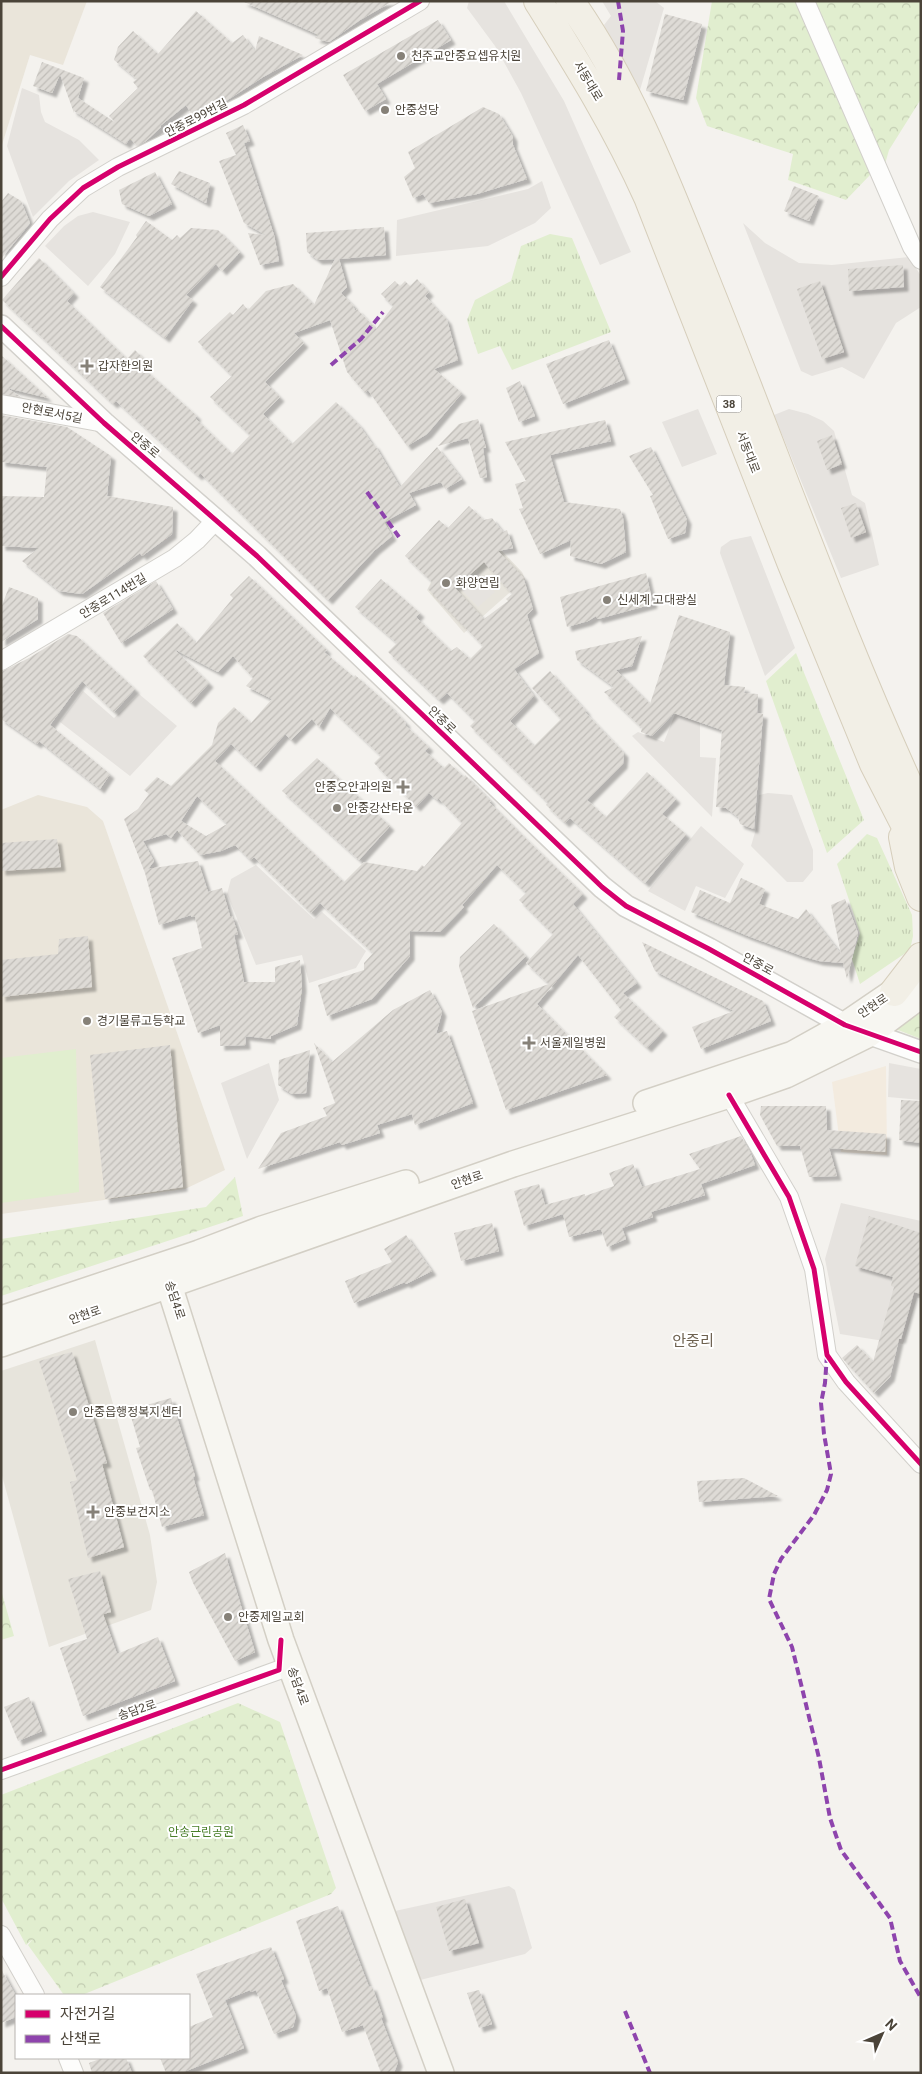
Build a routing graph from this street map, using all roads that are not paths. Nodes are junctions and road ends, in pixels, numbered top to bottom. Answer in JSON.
{"nodes":[{"id":1,"x":420,"y":1,"type":"edge"},
{"id":2,"x":538,"y":1,"type":"edge"},
{"id":3,"x":570,"y":1,"type":"edge"},
{"id":4,"x":805,"y":1,"type":"edge"},
{"id":5,"x":916,"y":254,"type":"edge"},
{"id":6,"x":1,"y":277,"type":"edge"},
{"id":7,"x":1,"y":326,"type":"edge"},
{"id":8,"x":1,"y":404,"type":"edge"},
{"id":9,"x":104,"y":423,"type":"junction"},
{"id":10,"x":216,"y":520,"type":"junction"},
{"id":11,"x":1,"y":662,"type":"edge"},
{"id":12,"x":910,"y":814,"type":"edge"},
{"id":13,"x":921,"y":856,"type":"edge"},
{"id":14,"x":921,"y":897,"type":"edge"},
{"id":15,"x":921,"y":957,"type":"edge"},
{"id":16,"x":921,"y":973,"type":"edge"},
{"id":17,"x":894,"y":992,"type":"junction"},
{"id":18,"x":921,"y":995,"type":"edge"},
{"id":19,"x":846,"y":1025,"type":"junction"},
{"id":20,"x":869,"y":1034,"type":"junction"},
{"id":21,"x":921,"y":1052,"type":"edge"},
{"id":22,"x":729,"y":1095,"type":"junction"},
{"id":23,"x":159,"y":1278,"type":"junction"},
{"id":24,"x":1,"y":1319,"type":"edge"},
{"id":25,"x":1,"y":1344,"type":"edge"},
{"id":26,"x":921,"y":1464,"type":"edge"},
{"id":27,"x":281,"y":1640,"type":"junction"},
{"id":28,"x":279,"y":1670,"type":"junction"},
{"id":29,"x":1,"y":1770,"type":"edge"},
{"id":30,"x":1,"y":1935,"type":"edge"},
{"id":31,"x":34,"y":1994,"type":"edge"},
{"id":32,"x":68,"y":2059,"type":"edge"},
{"id":33,"x":74,"y":2073,"type":"edge"},
{"id":34,"x":425,"y":2073,"type":"edge"},
{"id":35,"x":441,"y":2073,"type":"edge"}],
"edges":[{"from":1,"to":6,"type":"street","name":"안중로99번길"},
{"from":2,"to":12,"type":"main road","name":"서동대로","number":"38"},
{"from":3,"to":12,"type":"main road","name":"서동대로","number":"38"},
{"from":4,"to":5,"type":"street"},
{"from":7,"to":9,"type":"street","name":"안중로"},
{"from":8,"to":9,"type":"street","name":"안현로서5길"},
{"from":9,"to":10,"type":"street","name":"안중로"},
{"from":10,"to":11,"type":"street","name":"안중로114번길"},
{"from":10,"to":19,"type":"street","name":"안중로"},
{"from":12,"to":13,"type":"main road","name":"서동대로","number":"38"},
{"from":12,"to":14,"type":"main road"},
{"from":15,"to":17,"type":"main road"},
{"from":16,"to":17,"type":"main road","name":"안현로"},
{"from":17,"to":19,"type":"main road","name":"안현로"},
{"from":18,"to":20,"type":"main road","name":"안현로"},
{"from":19,"to":20,"type":"street","name":"안중로"},
{"from":19,"to":23,"type":"main road","name":"안현로"},
{"from":20,"to":21,"type":"street","name":"안중로"},
{"from":20,"to":22,"type":"main road","name":"안현로"},
{"from":22,"to":23,"type":"main road","name":"안현로"},
{"from":22,"to":26,"type":"street"},
{"from":23,"to":24,"type":"main road","name":"안현로"},
{"from":23,"to":25,"type":"main road","name":"안현로"},
{"from":23,"to":27,"type":"main road","name":"송담4로"},
{"from":23,"to":28,"type":"main road","name":"송담4로"},
{"from":27,"to":28,"type":"street"},
{"from":27,"to":35,"type":"main road","name":"송담4로"},
{"from":28,"to":29,"type":"street","name":"송담2로"},
{"from":28,"to":34,"type":"main road","name":"송담4로"},
{"from":30,"to":31,"type":"street"},
{"from":32,"to":33,"type":"street"}]}
